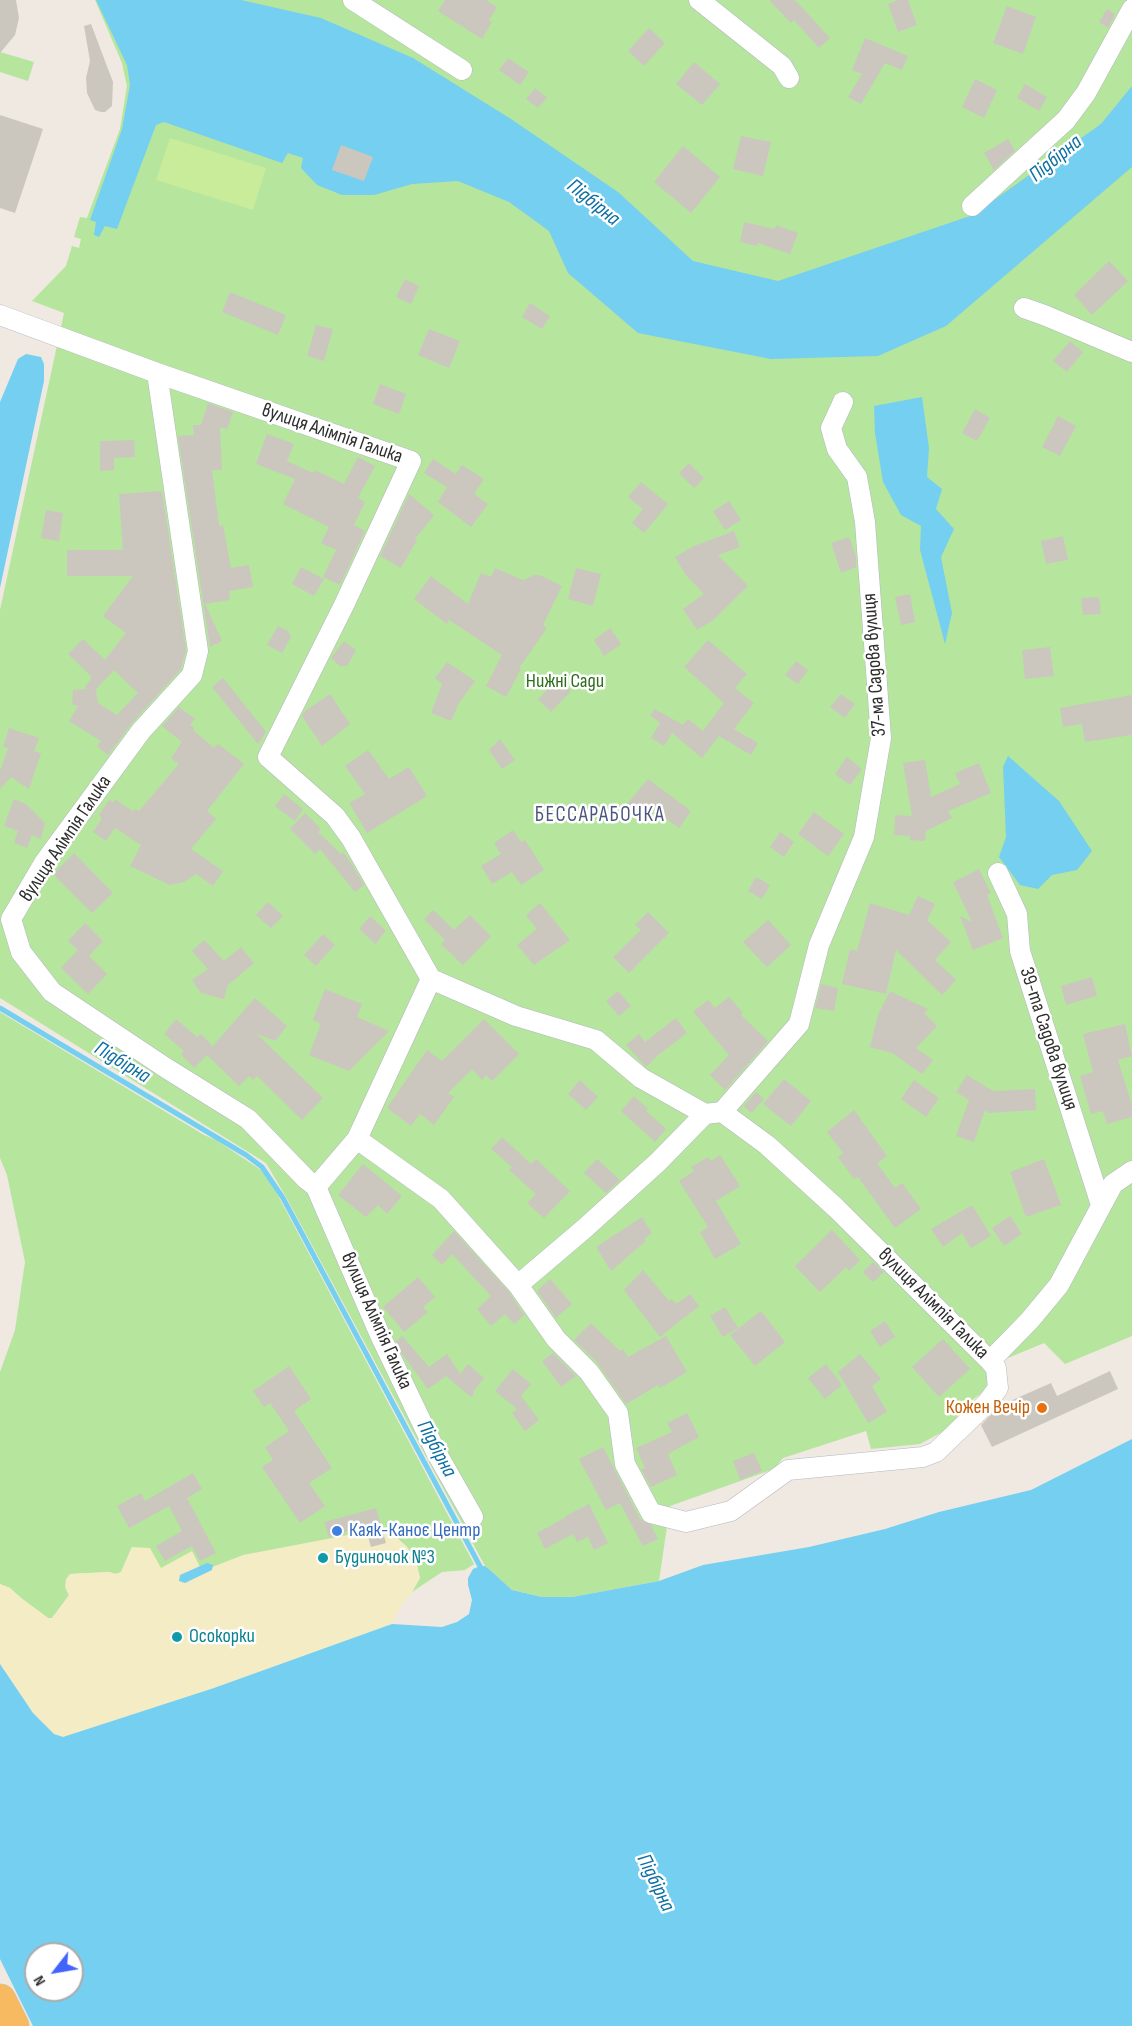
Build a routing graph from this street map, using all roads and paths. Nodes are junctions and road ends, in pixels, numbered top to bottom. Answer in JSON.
{"nodes":[{"id":1,"x":353,"y":0,"type":"edge"},
{"id":2,"x":699,"y":0,"type":"edge"},
{"id":3,"x":1132,"y":9,"type":"edge"},
{"id":4,"x":462,"y":70,"type":"dead end"},
{"id":5,"x":789,"y":78,"type":"dead end"},
{"id":6,"x":972,"y":206,"type":"dead end"},
{"id":7,"x":1024,"y":309,"type":"dead end"},
{"id":8,"x":0,"y":315,"type":"edge"},
{"id":9,"x":1132,"y":352,"type":"edge"},
{"id":10,"x":157,"y":373,"type":"junction"},
{"id":11,"x":843,"y":402,"type":"dead end"},
{"id":12,"x":998,"y":873,"type":"dead end"},
{"id":13,"x":431,"y":980,"type":"junction"},
{"id":14,"x":713,"y":1113,"type":"junction"},
{"id":15,"x":357,"y":1139,"type":"junction"},
{"id":16,"x":1132,"y":1171,"type":"edge"},
{"id":17,"x":316,"y":1187,"type":"junction"},
{"id":18,"x":1101,"y":1205,"type":"junction"},
{"id":19,"x":518,"y":1285,"type":"junction"},
{"id":20,"x":990,"y":1361,"type":"junction"},
{"id":21,"x":472,"y":1517,"type":"dead end"},
{"id":22,"x":0,"y":2000,"type":"edge"},
{"id":23,"x":13,"y":2026,"type":"edge"}],
"edges":[{"from":1,"to":4,"type":"street"},
{"from":2,"to":5,"type":"street"},
{"from":3,"to":6,"type":"street"},
{"from":7,"to":9,"type":"street"},
{"from":8,"to":10,"type":"street","name":"вулиця Алімпія Галика"},
{"from":10,"to":13,"type":"street","name":"вулиця Алімпія Галика"},
{"from":10,"to":17,"type":"street","name":"вулиця Алімпія Галика"},
{"from":11,"to":14,"type":"street","name":"37-ма Садова вулиця"},
{"from":12,"to":18,"type":"street","name":"39-та Садова вулиця"},
{"from":13,"to":14,"type":"street","name":"вулиця Алімпія Галика"},
{"from":13,"to":15,"type":"street"},
{"from":14,"to":19,"type":"street"},
{"from":14,"to":20,"type":"street","name":"вулиця Алімпія Галика"},
{"from":15,"to":17,"type":"street"},
{"from":15,"to":19,"type":"street","name":"вулиця Алімпія Галика"},
{"from":16,"to":18,"type":"street"},
{"from":17,"to":21,"type":"street","name":"вулиця Алімпія Галика"},
{"from":18,"to":20,"type":"street"},
{"from":19,"to":20,"type":"street","name":"вулиця Алімпія Галика"},
{"from":22,"to":23,"type":"highway"}]}
